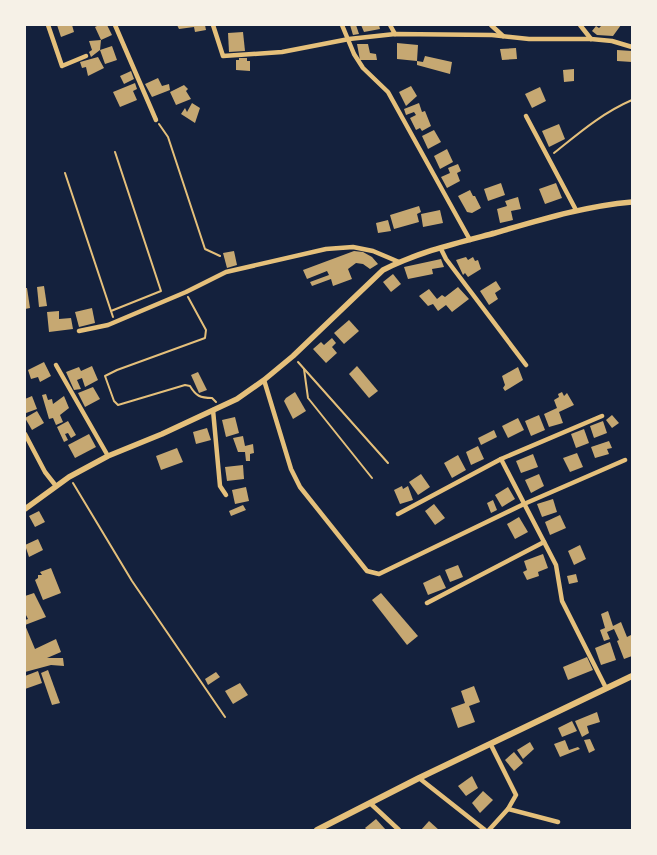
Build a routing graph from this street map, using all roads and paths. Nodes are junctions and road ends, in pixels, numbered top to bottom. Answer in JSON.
{"nodes":[{"id":1,"x":48,"y":25,"type":"edge"},
{"id":2,"x":115,"y":25,"type":"edge"},
{"id":3,"x":213,"y":25,"type":"edge"},
{"id":4,"x":342,"y":25,"type":"edge"},
{"id":5,"x":390,"y":25,"type":"edge"},
{"id":6,"x":491,"y":25,"type":"edge"},
{"id":7,"x":580,"y":25,"type":"edge"},
{"id":8,"x":395,"y":34,"type":"junction"},
{"id":9,"x":503,"y":36,"type":"junction"},
{"id":10,"x":591,"y":39,"type":"junction"},
{"id":11,"x":349,"y":40,"type":"junction"},
{"id":12,"x":632,"y":47,"type":"edge"},
{"id":13,"x":86,"y":56,"type":"dead end"},
{"id":14,"x":632,"y":100,"type":"edge"},
{"id":15,"x":526,"y":116,"type":"dead end"},
{"id":16,"x":156,"y":120,"type":"joint"},
{"id":17,"x":115,"y":152,"type":"dead end"},
{"id":18,"x":548,"y":158,"type":"junction"},
{"id":19,"x":65,"y":173,"type":"dead end"},
{"id":20,"x":632,"y":202,"type":"edge"},
{"id":21,"x":576,"y":210,"type":"junction"},
{"id":22,"x":470,"y":240,"type":"junction"},
{"id":23,"x":441,"y":248,"type":"junction"},
{"id":24,"x":220,"y":256,"type":"dead end"},
{"id":25,"x":399,"y":262,"type":"junction"},
{"id":26,"x":186,"y":292,"type":"junction"},
{"id":27,"x":111,"y":311,"type":"junction"},
{"id":28,"x":115,"y":322,"type":"junction"},
{"id":29,"x":79,"y":331,"type":"dead end"},
{"id":30,"x":293,"y":356,"type":"junction"},
{"id":31,"x":526,"y":364,"type":"dead end"},
{"id":32,"x":56,"y":365,"type":"dead end"},
{"id":33,"x":304,"y":369,"type":"junction"},
{"id":34,"x":264,"y":380,"type":"junction"},
{"id":35,"x":220,"y":407,"type":"junction"},
{"id":36,"x":213,"y":410,"type":"junction"},
{"id":37,"x":602,"y":416,"type":"dead end"},
{"id":38,"x":25,"y":434,"type":"edge"},
{"id":39,"x":108,"y":456,"type":"junction"},
{"id":40,"x":501,"y":459,"type":"junction"},
{"id":41,"x":625,"y":460,"type":"dead end"},
{"id":42,"x":388,"y":463,"type":"dead end"},
{"id":43,"x":69,"y":477,"type":"junction"},
{"id":44,"x":372,"y":478,"type":"dead end"},
{"id":45,"x":56,"y":486,"type":"junction"},
{"id":46,"x":226,"y":495,"type":"dead end"},
{"id":47,"x":524,"y":504,"type":"junction"},
{"id":48,"x":25,"y":509,"type":"edge"},
{"id":49,"x":398,"y":514,"type":"dead end"},
{"id":50,"x":544,"y":542,"type":"junction"},
{"id":51,"x":427,"y":603,"type":"dead end"},
{"id":52,"x":632,"y":676,"type":"edge"},
{"id":53,"x":606,"y":688,"type":"junction"},
{"id":54,"x":225,"y":717,"type":"dead end"},
{"id":55,"x":490,"y":745,"type":"junction"},
{"id":56,"x":419,"y":778,"type":"junction"},
{"id":57,"x":370,"y":803,"type":"junction"},
{"id":58,"x":508,"y":808,"type":"junction"},
{"id":59,"x":558,"y":822,"type":"dead end"},
{"id":60,"x":328,"y":828,"type":"edge"},
{"id":61,"x":317,"y":830,"type":"edge"},
{"id":62,"x":399,"y":830,"type":"edge"},
{"id":63,"x":485,"y":830,"type":"edge"},
{"id":64,"x":489,"y":830,"type":"edge"}],
"edges":[{"from":1,"to":13,"type":"street"},
{"from":2,"to":16,"type":"street"},
{"from":3,"to":11,"type":"street"},
{"from":4,"to":11,"type":"street"},
{"from":5,"to":8,"type":"street"},
{"from":6,"to":9,"type":"street"},
{"from":7,"to":10,"type":"street"},
{"from":8,"to":9,"type":"street"},
{"from":8,"to":11,"type":"street"},
{"from":9,"to":10,"type":"street"},
{"from":10,"to":12,"type":"street"},
{"from":11,"to":22,"type":"street"},
{"from":14,"to":18,"type":"path"},
{"from":15,"to":18,"type":"street"},
{"from":16,"to":24,"type":"path"},
{"from":17,"to":27,"type":"path"},
{"from":18,"to":21,"type":"street"},
{"from":19,"to":27,"type":"path"},
{"from":20,"to":21,"type":"street"},
{"from":21,"to":22,"type":"street"},
{"from":22,"to":23,"type":"street"},
{"from":23,"to":25,"type":"street"},
{"from":23,"to":31,"type":"street"},
{"from":25,"to":26,"type":"street"},
{"from":25,"to":30,"type":"street"},
{"from":26,"to":28,"type":"street"},
{"from":26,"to":35,"type":"path"},
{"from":27,"to":28,"type":"path"},
{"from":28,"to":29,"type":"street"},
{"from":30,"to":33,"type":"path"},
{"from":30,"to":34,"type":"street"},
{"from":32,"to":39,"type":"street"},
{"from":33,"to":42,"type":"path"},
{"from":33,"to":44,"type":"path"},
{"from":34,"to":35,"type":"street"},
{"from":34,"to":47,"type":"street"},
{"from":35,"to":36,"type":"street"},
{"from":36,"to":39,"type":"street"},
{"from":36,"to":46,"type":"street"},
{"from":37,"to":40,"type":"street"},
{"from":38,"to":45,"type":"street"},
{"from":39,"to":43,"type":"street"},
{"from":40,"to":47,"type":"street"},
{"from":40,"to":49,"type":"street"},
{"from":41,"to":47,"type":"street"},
{"from":43,"to":45,"type":"street"},
{"from":43,"to":54,"type":"path"},
{"from":45,"to":48,"type":"street"},
{"from":47,"to":50,"type":"street"},
{"from":50,"to":51,"type":"street"},
{"from":50,"to":53,"type":"street"},
{"from":52,"to":53,"type":"main road"},
{"from":53,"to":55,"type":"main road"},
{"from":55,"to":56,"type":"main road"},
{"from":55,"to":58,"type":"street"},
{"from":56,"to":57,"type":"main road"},
{"from":56,"to":63,"type":"street"},
{"from":57,"to":60,"type":"main road"},
{"from":57,"to":62,"type":"street"},
{"from":58,"to":59,"type":"street"},
{"from":58,"to":64,"type":"street"},
{"from":60,"to":61,"type":"main road"}]}
